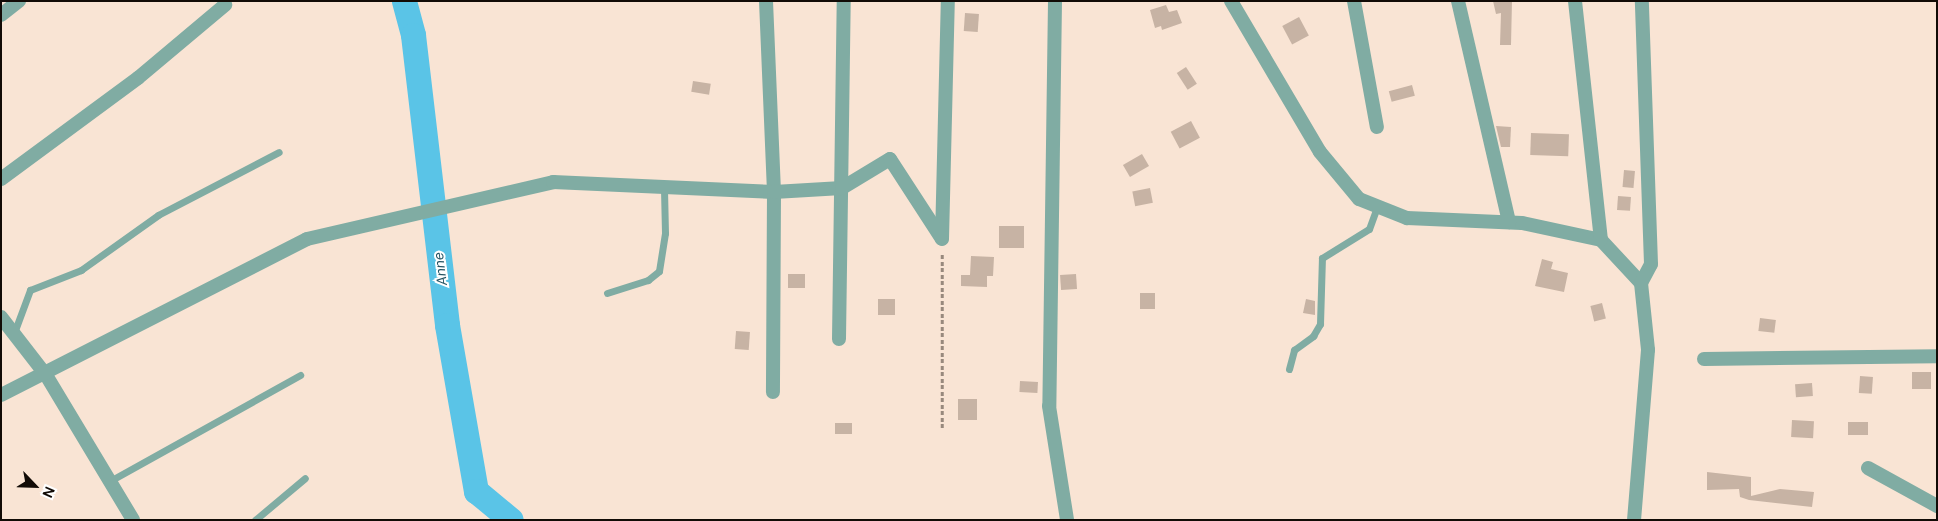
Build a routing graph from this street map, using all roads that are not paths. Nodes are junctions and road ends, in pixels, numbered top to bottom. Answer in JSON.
{"nodes":[{"id":1,"x":19,"y":1,"type":"edge"},
{"id":2,"x":766,"y":1,"type":"edge"},
{"id":3,"x":844,"y":1,"type":"edge"},
{"id":4,"x":948,"y":1,"type":"edge"},
{"id":5,"x":1055,"y":1,"type":"edge"},
{"id":6,"x":1231,"y":1,"type":"edge"},
{"id":7,"x":1354,"y":1,"type":"edge"},
{"id":8,"x":1458,"y":1,"type":"edge"},
{"id":9,"x":1575,"y":1,"type":"edge"},
{"id":10,"x":1642,"y":1,"type":"edge"},
{"id":11,"x":225,"y":5,"type":"dead end"},
{"id":12,"x":1,"y":16,"type":"edge"},
{"id":13,"x":1377,"y":127,"type":"dead end"},
{"id":14,"x":279,"y":152,"type":"dead end"},
{"id":15,"x":1,"y":179,"type":"edge"},
{"id":16,"x":842,"y":188,"type":"junction"},
{"id":17,"x":664,"y":189,"type":"junction"},
{"id":18,"x":774,"y":192,"type":"junction"},
{"id":19,"x":1377,"y":207,"type":"junction"},
{"id":20,"x":1509,"y":222,"type":"junction"},
{"id":21,"x":1601,"y":240,"type":"junction"},
{"id":22,"x":1642,"y":283,"type":"junction"},
{"id":23,"x":607,"y":293,"type":"dead end"},
{"id":24,"x":1,"y":317,"type":"edge"},
{"id":25,"x":14,"y":333,"type":"junction"},
{"id":26,"x":839,"y":339,"type":"dead end"},
{"id":27,"x":1937,"y":356,"type":"edge"},
{"id":28,"x":1704,"y":359,"type":"dead end"},
{"id":29,"x":1289,"y":368,"type":"dead end"},
{"id":30,"x":46,"y":375,"type":"junction"},
{"id":31,"x":300,"y":375,"type":"dead end"},
{"id":32,"x":773,"y":392,"type":"dead end"},
{"id":33,"x":1,"y":395,"type":"edge"},
{"id":34,"x":1868,"y":468,"type":"dead end"},
{"id":35,"x":304,"y":478,"type":"dead end"},
{"id":36,"x":107,"y":482,"type":"junction"},
{"id":37,"x":1937,"y":506,"type":"edge"},
{"id":38,"x":133,"y":520,"type":"edge"},
{"id":39,"x":255,"y":520,"type":"edge"},
{"id":40,"x":1068,"y":520,"type":"edge"},
{"id":41,"x":1634,"y":520,"type":"edge"}],
"edges":[{"from":1,"to":12,"type":"street"},
{"from":2,"to":18,"type":"street"},
{"from":3,"to":16,"type":"street"},
{"from":4,"to":16,"type":"street"},
{"from":5,"to":40,"type":"street"},
{"from":6,"to":19,"type":"street"},
{"from":7,"to":13,"type":"street"},
{"from":8,"to":20,"type":"street"},
{"from":9,"to":21,"type":"street"},
{"from":10,"to":22,"type":"street"},
{"from":11,"to":15,"type":"street"},
{"from":14,"to":25,"type":"lane"},
{"from":16,"to":18,"type":"street"},
{"from":16,"to":26,"type":"street"},
{"from":17,"to":18,"type":"street"},
{"from":17,"to":23,"type":"lane"},
{"from":17,"to":30,"type":"street"},
{"from":18,"to":32,"type":"street"},
{"from":19,"to":20,"type":"street"},
{"from":19,"to":29,"type":"lane"},
{"from":20,"to":21,"type":"street"},
{"from":21,"to":22,"type":"street"},
{"from":22,"to":41,"type":"street"},
{"from":24,"to":25,"type":"street"},
{"from":25,"to":30,"type":"street"},
{"from":27,"to":28,"type":"street"},
{"from":30,"to":33,"type":"street"},
{"from":30,"to":36,"type":"street"},
{"from":31,"to":36,"type":"lane"},
{"from":34,"to":37,"type":"street"},
{"from":35,"to":39,"type":"lane"},
{"from":36,"to":38,"type":"street"}]}
